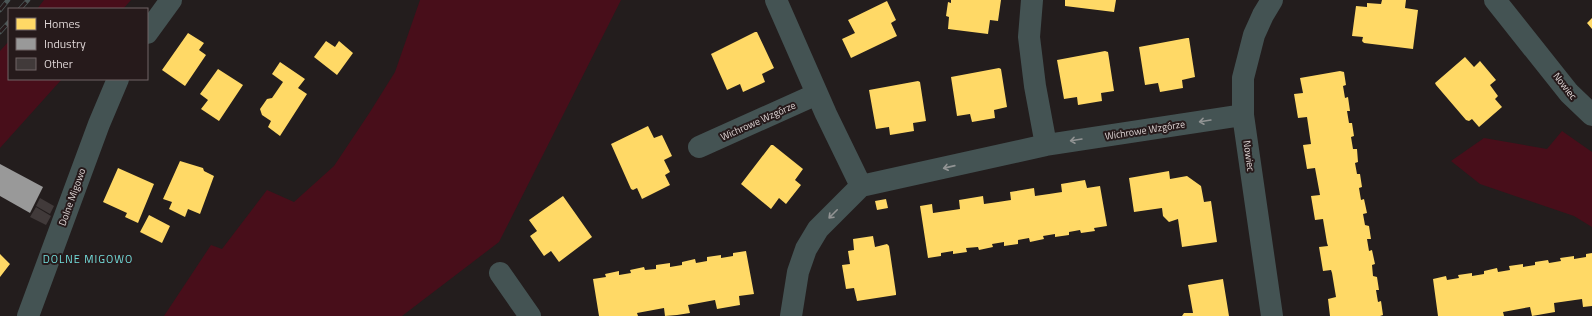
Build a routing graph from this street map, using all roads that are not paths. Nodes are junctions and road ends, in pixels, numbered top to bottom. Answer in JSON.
{"nodes":[{"id":1,"x":171,"y":0,"type":"edge"},
{"id":2,"x":776,"y":0,"type":"edge"},
{"id":3,"x":1032,"y":0,"type":"edge"},
{"id":4,"x":1272,"y":0,"type":"edge"},
{"id":5,"x":1495,"y":0,"type":"edge"},
{"id":6,"x":148,"y":31,"type":"edge"},
{"id":7,"x":118,"y":80,"type":"edge"},
{"id":8,"x":817,"y":94,"type":"junction"},
{"id":9,"x":1243,"y":115,"type":"junction"},
{"id":10,"x":1592,"y":115,"type":"edge"},
{"id":11,"x":1046,"y":145,"type":"junction"},
{"id":12,"x":699,"y":147,"type":"dead end"},
{"id":13,"x":861,"y":186,"type":"junction"},
{"id":14,"x":500,"y":273,"type":"dead end"},
{"id":15,"x":28,"y":316,"type":"edge"},
{"id":16,"x":530,"y":316,"type":"edge"},
{"id":17,"x":791,"y":316,"type":"edge"},
{"id":18,"x":1272,"y":316,"type":"edge"}],
"edges":[{"from":1,"to":6,"type":"street"},
{"from":2,"to":8,"type":"street"},
{"from":3,"to":11,"type":"street"},
{"from":4,"to":9,"type":"street","name":"Nowiec"},
{"from":5,"to":10,"type":"street","name":"Nowiec"},
{"from":7,"to":15,"type":"street","name":"Dolne Migowo"},
{"from":8,"to":12,"type":"street","name":"Wichrowe Wzgórze"},
{"from":8,"to":13,"type":"street"},
{"from":9,"to":11,"type":"street","name":"Wichrowe Wzgórze","one_way":true},
{"from":9,"to":18,"type":"street","name":"Nowiec"},
{"from":11,"to":13,"type":"street","name":"Wichrowe Wzgórze","one_way":true},
{"from":13,"to":17,"type":"street","one_way":true},
{"from":14,"to":16,"type":"street"}]}
